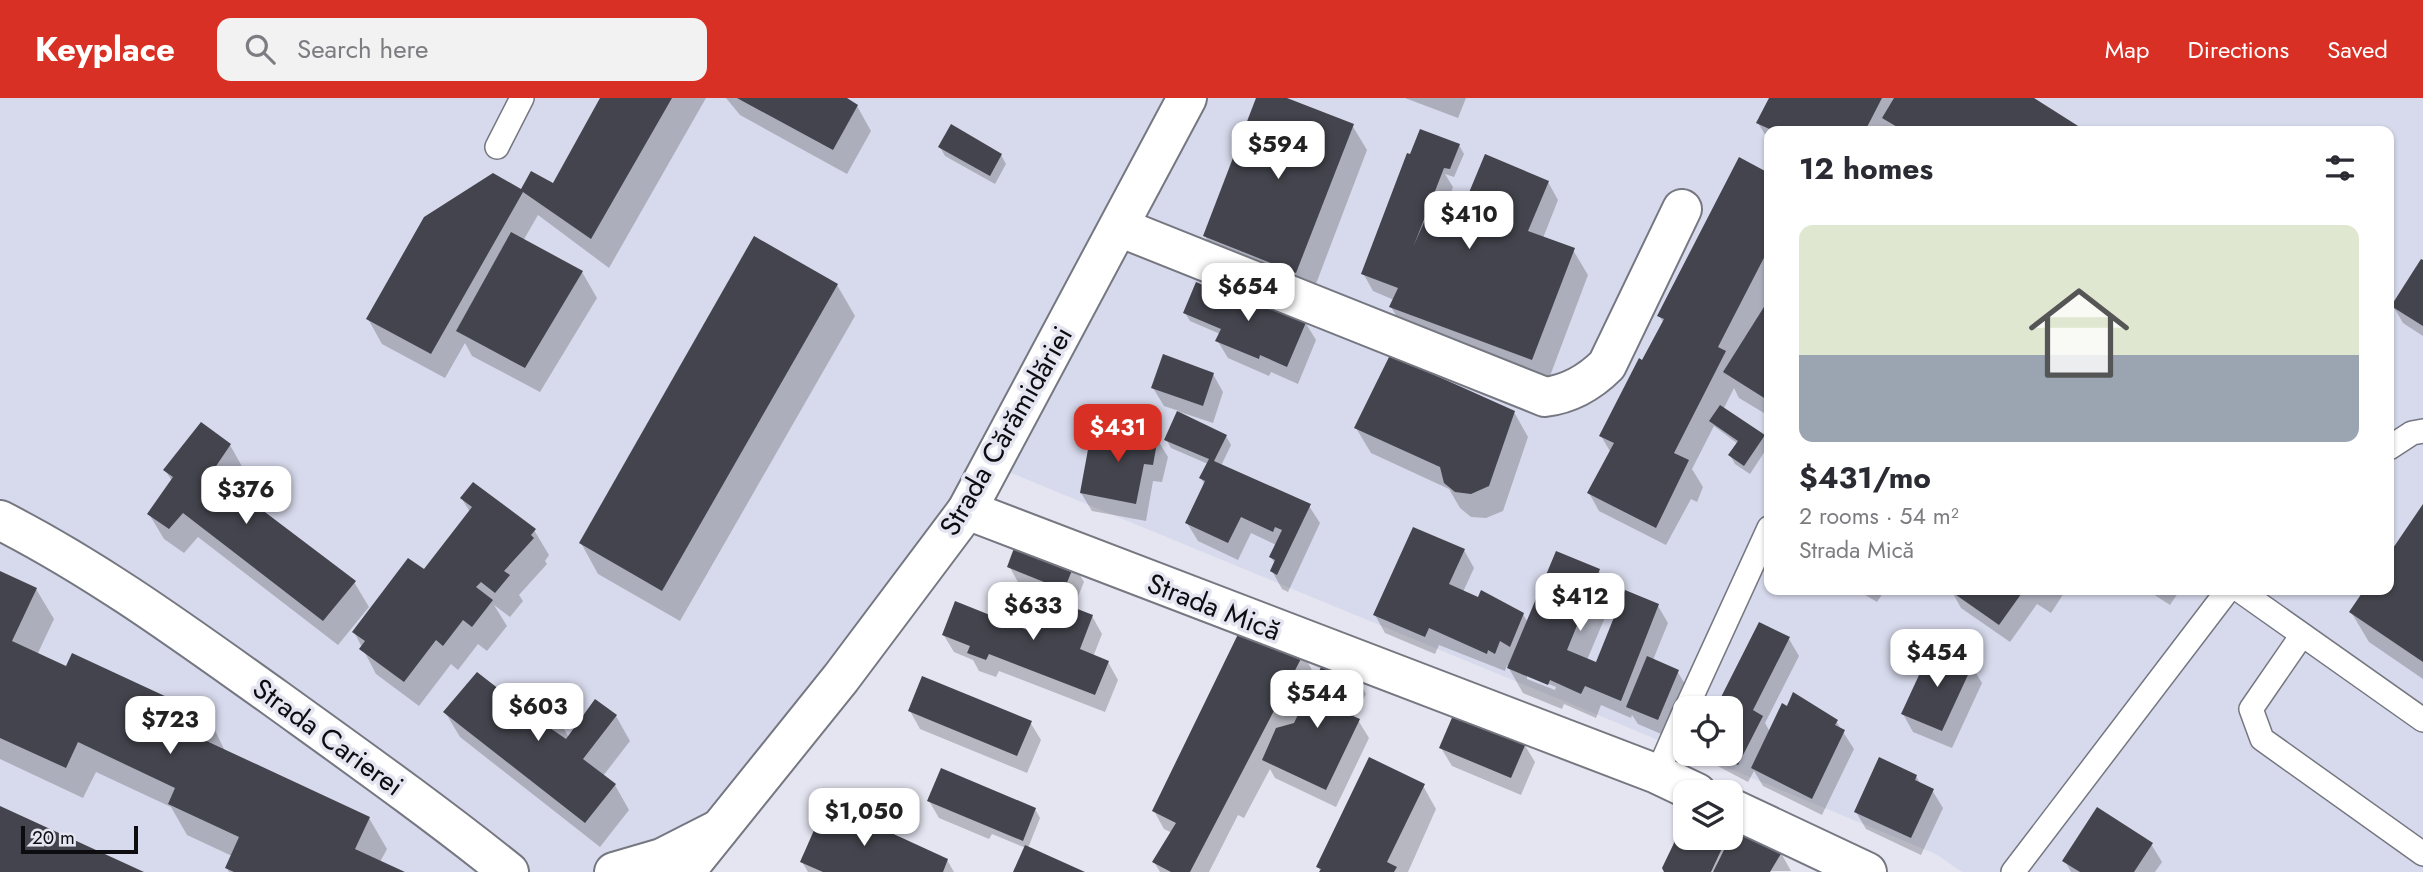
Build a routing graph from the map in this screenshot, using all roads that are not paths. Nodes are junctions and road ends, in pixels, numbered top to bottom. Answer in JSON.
{"nodes":[{"id":1,"x":522,"y":98,"type":"edge"},
{"id":2,"x":1187,"y":98,"type":"edge"},
{"id":3,"x":497,"y":147,"type":"dead end"},
{"id":4,"x":1682,"y":209,"type":"dead end"},
{"id":5,"x":1119,"y":227,"type":"junction"},
{"id":6,"x":2423,"y":431,"type":"edge"},
{"id":7,"x":2394,"y":445,"type":"edge"},
{"id":8,"x":967,"y":510,"type":"junction"},
{"id":9,"x":0,"y":520,"type":"edge"},
{"id":10,"x":1764,"y":539,"type":"edge"},
{"id":11,"x":2224,"y":595,"type":"edge"},
{"id":12,"x":2246,"y":595,"type":"edge"},
{"id":13,"x":2302,"y":635,"type":"junction"},
{"id":14,"x":1692,"y":696,"type":"edge"},
{"id":15,"x":2423,"y":720,"type":"edge"},
{"id":16,"x":1673,"y":739,"type":"edge"},
{"id":17,"x":1657,"y":774,"type":"junction"},
{"id":18,"x":1673,"y":782,"type":"edge"},
{"id":19,"x":1743,"y":814,"type":"edge"},
{"id":20,"x":719,"y":830,"type":"junction"},
{"id":21,"x":2423,"y":854,"type":"edge"},
{"id":22,"x":511,"y":870,"type":"edge"},
{"id":23,"x":614,"y":872,"type":"edge"},
{"id":24,"x":685,"y":872,"type":"edge"},
{"id":25,"x":1867,"y":872,"type":"edge"},
{"id":26,"x":2013,"y":872,"type":"edge"}],
"edges":[{"from":1,"to":3,"type":"lane"},
{"from":2,"to":5,"type":"street","name":"Strada Cărămidăriei"},
{"from":4,"to":5,"type":"street"},
{"from":5,"to":8,"type":"street","name":"Strada Cărămidăriei"},
{"from":6,"to":7,"type":"lane"},
{"from":8,"to":17,"type":"street","name":"Strada Mică"},
{"from":8,"to":20,"type":"street","name":"Strada Cărămidăriei"},
{"from":9,"to":22,"type":"street","name":"Strada Carierei"},
{"from":10,"to":14,"type":"lane"},
{"from":11,"to":26,"type":"lane"},
{"from":12,"to":13,"type":"lane"},
{"from":13,"to":15,"type":"lane"},
{"from":13,"to":21,"type":"lane"},
{"from":16,"to":17,"type":"lane"},
{"from":17,"to":18,"type":"street","name":"Strada Mică"},
{"from":19,"to":25,"type":"street"},
{"from":20,"to":23,"type":"street"},
{"from":20,"to":24,"type":"street","name":"Strada Cărămidăriei"}]}
